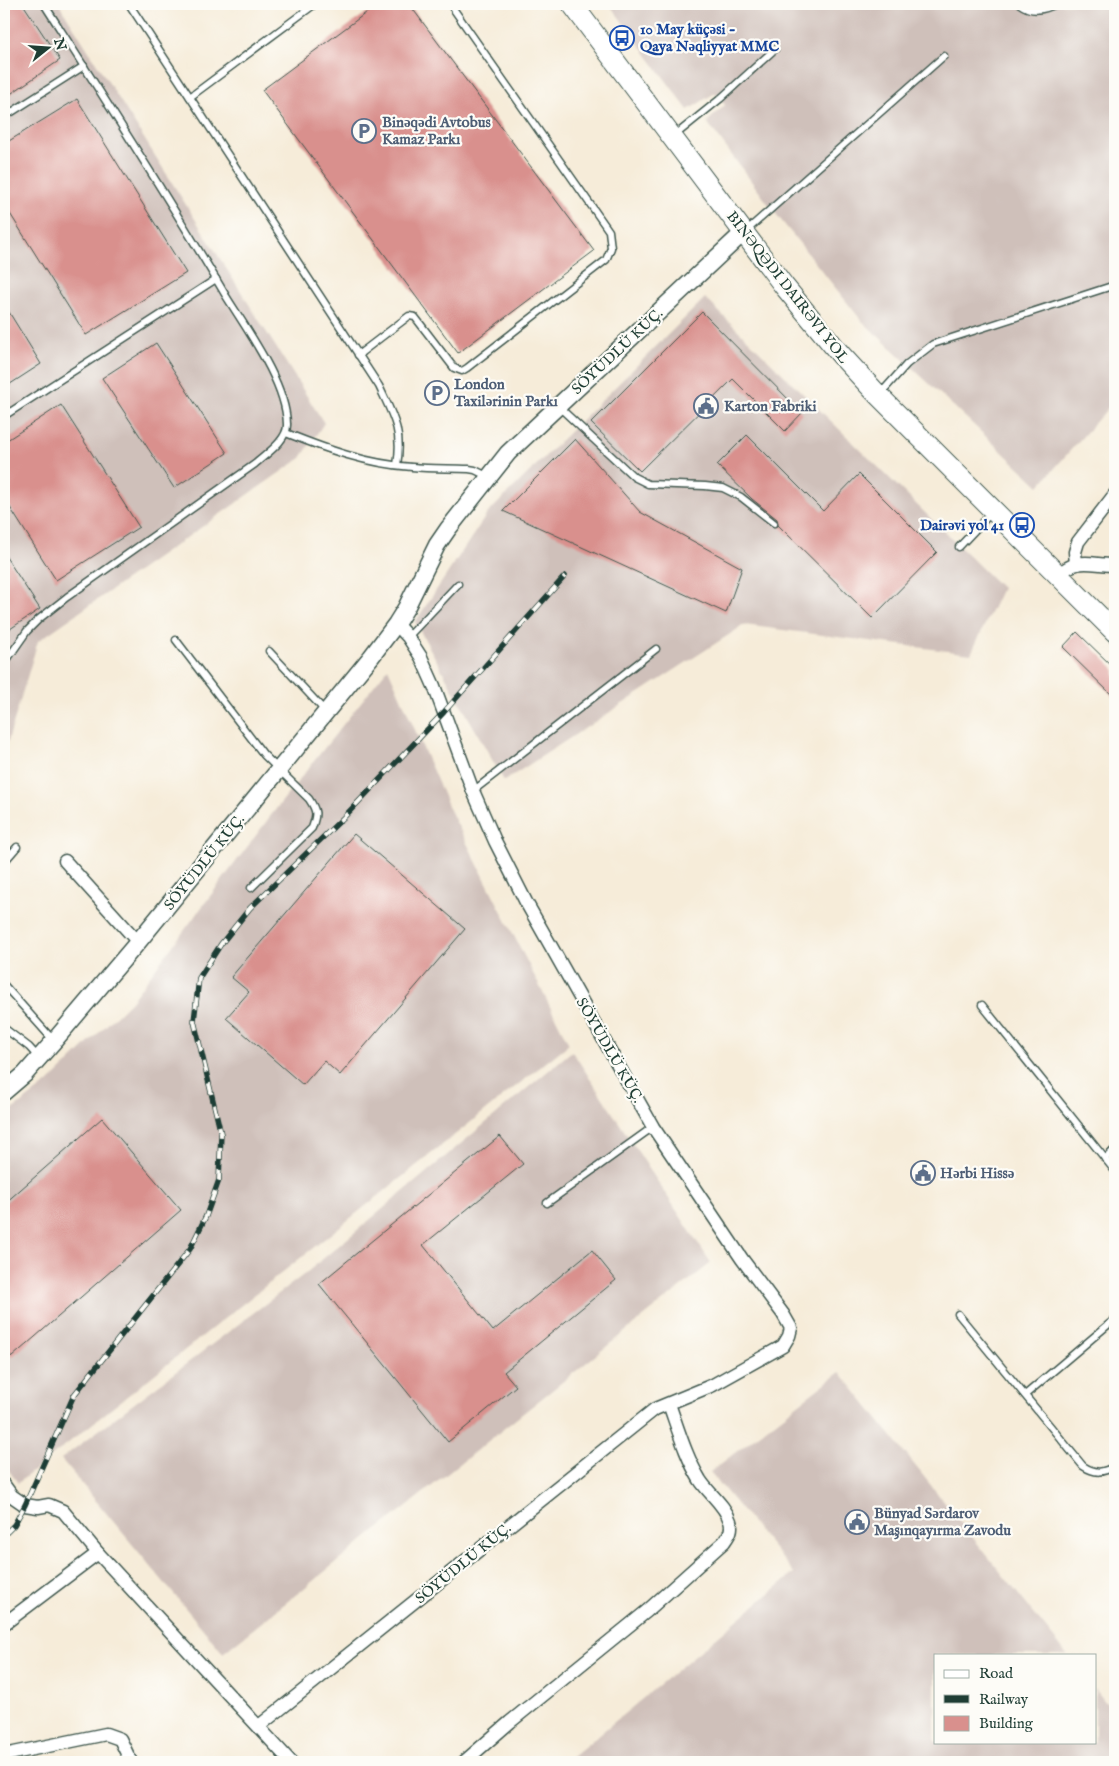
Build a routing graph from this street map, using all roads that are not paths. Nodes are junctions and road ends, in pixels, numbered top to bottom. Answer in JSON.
{"nodes":[{"id":1,"x":44,"y":4,"type":"edge"},
{"id":2,"x":128,"y":4,"type":"edge"},
{"id":3,"x":315,"y":4,"type":"edge"},
{"id":4,"x":450,"y":4,"type":"edge"},
{"id":5,"x":572,"y":4,"type":"edge"},
{"id":6,"x":1020,"y":4,"type":"edge"},
{"id":7,"x":1056,"y":4,"type":"edge"},
{"id":8,"x":775,"y":49,"type":"dead end"},
{"id":9,"x":944,"y":56,"type":"dead end"},
{"id":10,"x":84,"y":66,"type":"junction"},
{"id":11,"x":190,"y":97,"type":"junction"},
{"id":12,"x":4,"y":117,"type":"edge"},
{"id":13,"x":673,"y":137,"type":"junction"},
{"id":14,"x":744,"y":232,"type":"junction"},
{"id":15,"x":216,"y":279,"type":"junction"},
{"id":16,"x":1115,"y":286,"type":"edge"},
{"id":17,"x":358,"y":355,"type":"junction"},
{"id":18,"x":878,"y":396,"type":"junction"},
{"id":19,"x":558,"y":406,"type":"junction"},
{"id":20,"x":4,"y":416,"type":"edge"},
{"id":21,"x":286,"y":433,"type":"junction"},
{"id":22,"x":397,"y":465,"type":"junction"},
{"id":23,"x":488,"y":477,"type":"junction"},
{"id":24,"x":1115,"y":494,"type":"edge"},
{"id":25,"x":993,"y":511,"type":"junction"},
{"id":26,"x":774,"y":524,"type":"dead end"},
{"id":27,"x":959,"y":547,"type":"dead end"},
{"id":28,"x":1076,"y":564,"type":"junction"},
{"id":29,"x":1115,"y":565,"type":"edge"},
{"id":30,"x":1058,"y":576,"type":"junction"},
{"id":31,"x":458,"y":584,"type":"dead end"},
{"id":32,"x":396,"y":624,"type":"junction"},
{"id":33,"x":1115,"y":632,"type":"edge"},
{"id":34,"x":408,"y":637,"type":"junction"},
{"id":35,"x":176,"y":640,"type":"dead end"},
{"id":36,"x":656,"y":649,"type":"dead end"},
{"id":37,"x":268,"y":651,"type":"dead end"},
{"id":38,"x":4,"y":664,"type":"edge"},
{"id":39,"x":326,"y":712,"type":"junction"},
{"id":40,"x":279,"y":771,"type":"junction"},
{"id":41,"x":473,"y":791,"type":"junction"},
{"id":42,"x":17,"y":847,"type":"dead end"},
{"id":43,"x":65,"y":861,"type":"dead end"},
{"id":44,"x":4,"y":862,"type":"edge"},
{"id":45,"x":251,"y":888,"type":"dead end"},
{"id":46,"x":138,"y":942,"type":"junction"},
{"id":47,"x":4,"y":984,"type":"edge"},
{"id":48,"x":982,"y":1005,"type":"dead end"},
{"id":49,"x":4,"y":1028,"type":"edge"},
{"id":50,"x":54,"y":1041,"type":"junction"},
{"id":51,"x":39,"y":1058,"type":"junction"},
{"id":52,"x":4,"y":1092,"type":"edge"},
{"id":53,"x":653,"y":1127,"type":"junction"},
{"id":54,"x":1115,"y":1148,"type":"edge"},
{"id":55,"x":1105,"y":1159,"type":"junction"},
{"id":56,"x":1115,"y":1171,"type":"edge"},
{"id":57,"x":547,"y":1203,"type":"dead end"},
{"id":58,"x":958,"y":1314,"type":"dead end"},
{"id":59,"x":1115,"y":1319,"type":"edge"},
{"id":60,"x":1025,"y":1395,"type":"junction"},
{"id":61,"x":669,"y":1404,"type":"junction"},
{"id":62,"x":1115,"y":1466,"type":"edge"},
{"id":63,"x":4,"y":1485,"type":"edge"},
{"id":64,"x":98,"y":1553,"type":"junction"},
{"id":65,"x":4,"y":1624,"type":"edge"},
{"id":66,"x":258,"y":1726,"type":"junction"},
{"id":67,"x":4,"y":1755,"type":"edge"},
{"id":68,"x":131,"y":1762,"type":"edge"},
{"id":69,"x":291,"y":1762,"type":"edge"},
{"id":70,"x":464,"y":1762,"type":"edge"}],
"edges":[{"from":1,"to":10,"type":"lane"},
{"from":2,"to":11,"type":"lane"},
{"from":3,"to":11,"type":"lane"},
{"from":4,"to":17,"type":"lane"},
{"from":5,"to":13,"type":"main road","name":"BINƏQƏDI DAIRƏVI YOL"},
{"from":6,"to":7,"type":"lane"},
{"from":8,"to":13,"type":"lane"},
{"from":9,"to":14,"type":"lane"},
{"from":10,"to":12,"type":"lane"},
{"from":10,"to":15,"type":"lane"},
{"from":11,"to":17,"type":"lane"},
{"from":13,"to":14,"type":"main road","name":"BINƏQƏDI DAIRƏVI YOL"},
{"from":14,"to":18,"type":"main road","name":"BINƏQƏDI DAIRƏVI YOL"},
{"from":14,"to":19,"type":"street","name":"SÖYÜDLÜ KÜÇ."},
{"from":15,"to":20,"type":"lane"},
{"from":15,"to":21,"type":"lane"},
{"from":16,"to":18,"type":"lane"},
{"from":17,"to":22,"type":"lane"},
{"from":18,"to":25,"type":"main road","name":"BINƏQƏDI DAIRƏVI YOL"},
{"from":19,"to":23,"type":"street","name":"SÖYÜDLÜ KÜÇ."},
{"from":19,"to":26,"type":"lane"},
{"from":21,"to":22,"type":"lane"},
{"from":21,"to":38,"type":"lane"},
{"from":22,"to":23,"type":"lane"},
{"from":23,"to":32,"type":"street","name":"SÖYÜDLÜ KÜÇ."},
{"from":24,"to":28,"type":"street"},
{"from":25,"to":27,"type":"lane"},
{"from":25,"to":30,"type":"main road","name":"BINƏQƏDI DAIRƏVI YOL"},
{"from":28,"to":29,"type":"street"},
{"from":28,"to":30,"type":"street"},
{"from":30,"to":33,"type":"main road","name":"BINƏQƏDI DAIRƏVI YOL"},
{"from":31,"to":34,"type":"lane"},
{"from":32,"to":34,"type":"street","name":"SÖYÜDLÜ KÜÇ."},
{"from":32,"to":39,"type":"street","name":"SÖYÜDLÜ KÜÇ."},
{"from":34,"to":41,"type":"street","name":"SÖYÜDLÜ KÜÇ."},
{"from":35,"to":40,"type":"lane"},
{"from":36,"to":41,"type":"lane"},
{"from":37,"to":39,"type":"lane"},
{"from":39,"to":40,"type":"street","name":"SÖYÜDLÜ KÜÇ."},
{"from":40,"to":45,"type":"lane"},
{"from":40,"to":46,"type":"street","name":"SÖYÜDLÜ KÜÇ."},
{"from":41,"to":53,"type":"street","name":"SÖYÜDLÜ KÜÇ."},
{"from":42,"to":44,"type":"lane"},
{"from":43,"to":46,"type":"street"},
{"from":46,"to":50,"type":"street","name":"SÖYÜDLÜ KÜÇ."},
{"from":47,"to":50,"type":"lane"},
{"from":48,"to":55,"type":"lane"},
{"from":49,"to":51,"type":"lane"},
{"from":50,"to":51,"type":"street","name":"SÖYÜDLÜ KÜÇ."},
{"from":51,"to":52,"type":"street","name":"SÖYÜDLÜ KÜÇ."},
{"from":53,"to":57,"type":"lane"},
{"from":53,"to":61,"type":"street","name":"SÖYÜDLÜ KÜÇ."},
{"from":54,"to":55,"type":"lane"},
{"from":55,"to":56,"type":"lane"},
{"from":58,"to":60,"type":"lane"},
{"from":59,"to":60,"type":"lane"},
{"from":60,"to":62,"type":"lane"},
{"from":61,"to":66,"type":"street","name":"SÖYÜDLÜ KÜÇ."},
{"from":61,"to":70,"type":"street"},
{"from":63,"to":64,"type":"street"},
{"from":64,"to":65,"type":"street"},
{"from":64,"to":66,"type":"street"},
{"from":66,"to":69,"type":"street"},
{"from":67,"to":68,"type":"street"}]}
